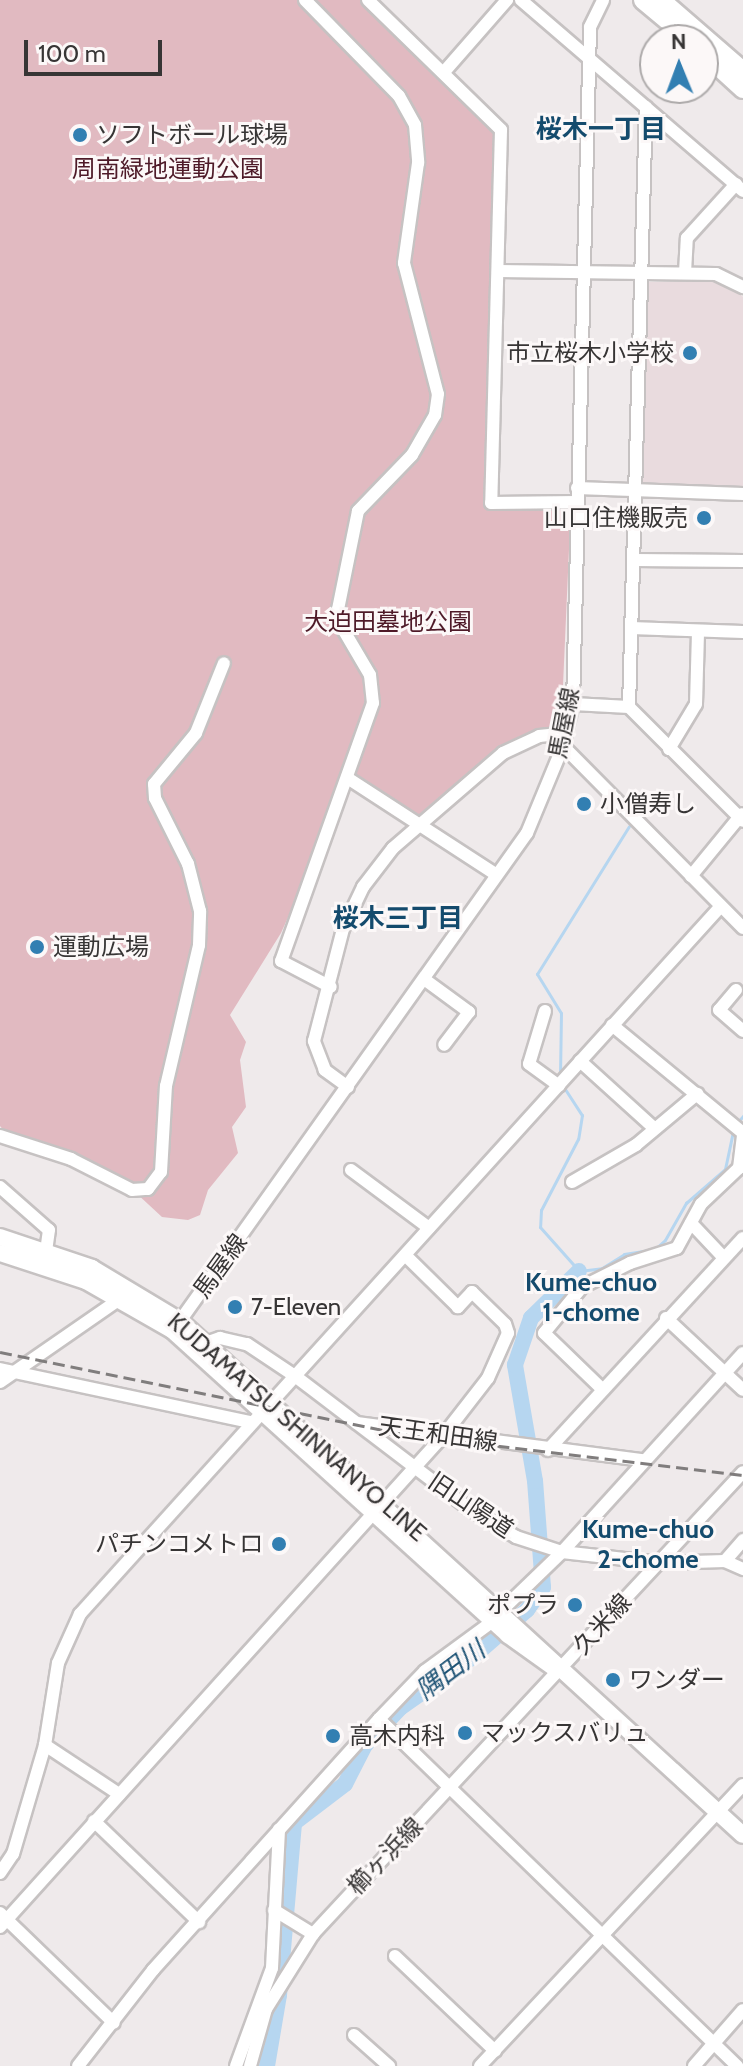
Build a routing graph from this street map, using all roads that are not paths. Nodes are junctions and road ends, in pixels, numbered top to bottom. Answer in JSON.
{"nodes":[{"id":1,"x":305,"y":0,"type":"edge"},
{"id":2,"x":368,"y":0,"type":"edge"},
{"id":3,"x":507,"y":0,"type":"edge"},
{"id":4,"x":521,"y":0,"type":"edge"},
{"id":5,"x":603,"y":0,"type":"edge"},
{"id":6,"x":643,"y":0,"type":"edge"},
{"id":7,"x":661,"y":0,"type":"edge"},
{"id":8,"x":671,"y":24,"type":"edge"},
{"id":9,"x":589,"y":58,"type":"junction"},
{"id":10,"x":719,"y":67,"type":"edge"},
{"id":11,"x":743,"y":71,"type":"edge"},
{"id":12,"x":444,"y":72,"type":"junction"},
{"id":13,"x":743,"y":89,"type":"edge"},
{"id":14,"x":646,"y":107,"type":"junction"},
{"id":15,"x":739,"y":187,"type":"edge"},
{"id":16,"x":498,"y":271,"type":"junction"},
{"id":17,"x":581,"y":272,"type":"junction"},
{"id":18,"x":639,"y":273,"type":"junction"},
{"id":19,"x":685,"y":273,"type":"junction"},
{"id":20,"x":743,"y":287,"type":"edge"},
{"id":21,"x":635,"y":490,"type":"junction"},
{"id":22,"x":743,"y":494,"type":"edge"},
{"id":23,"x":577,"y":495,"type":"junction"},
{"id":24,"x":635,"y":560,"type":"junction"},
{"id":25,"x":743,"y":561,"type":"edge"},
{"id":26,"x":631,"y":628,"type":"junction"},
{"id":27,"x":698,"y":631,"type":"junction"},
{"id":28,"x":743,"y":632,"type":"edge"},
{"id":29,"x":224,"y":663,"type":"dead end"},
{"id":30,"x":573,"y":704,"type":"junction"},
{"id":31,"x":629,"y":707,"type":"junction"},
{"id":32,"x":565,"y":739,"type":"junction"},
{"id":33,"x":669,"y":749,"type":"junction"},
{"id":34,"x":349,"y":779,"type":"junction"},
{"id":35,"x":742,"y":817,"type":"edge"},
{"id":36,"x":422,"y":827,"type":"junction"},
{"id":37,"x":497,"y":875,"type":"junction"},
{"id":38,"x":691,"y":876,"type":"junction"},
{"id":39,"x":721,"y":906,"type":"junction"},
{"id":40,"x":743,"y":928,"type":"edge"},
{"id":41,"x":424,"y":979,"type":"junction"},
{"id":42,"x":331,"y":987,"type":"junction"},
{"id":43,"x":736,"y":990,"type":"dead end"},
{"id":44,"x":545,"y":1011,"type":"dead end"},
{"id":45,"x":612,"y":1025,"type":"junction"},
{"id":46,"x":743,"y":1031,"type":"edge"},
{"id":47,"x":444,"y":1045,"type":"dead end"},
{"id":48,"x":580,"y":1061,"type":"junction"},
{"id":49,"x":559,"y":1086,"type":"junction"},
{"id":50,"x":348,"y":1087,"type":"junction"},
{"id":51,"x":697,"y":1094,"type":"junction"},
{"id":52,"x":654,"y":1128,"type":"junction"},
{"id":53,"x":743,"y":1134,"type":"edge"},
{"id":54,"x":0,"y":1136,"type":"edge"},
{"id":55,"x":351,"y":1170,"type":"dead end"},
{"id":56,"x":572,"y":1182,"type":"dead end"},
{"id":57,"x":0,"y":1187,"type":"edge"},
{"id":58,"x":691,"y":1223,"type":"junction"},
{"id":59,"x":429,"y":1228,"type":"junction"},
{"id":60,"x":0,"y":1237,"type":"edge"},
{"id":61,"x":743,"y":1238,"type":"edge"},
{"id":62,"x":0,"y":1253,"type":"edge"},
{"id":63,"x":405,"y":1255,"type":"junction"},
{"id":64,"x":45,"y":1258,"type":"junction"},
{"id":65,"x":724,"y":1258,"type":"junction"},
{"id":66,"x":120,"y":1299,"type":"junction"},
{"id":67,"x":666,"y":1318,"type":"junction"},
{"id":68,"x":176,"y":1326,"type":"junction"},
{"id":69,"x":206,"y":1343,"type":"junction"},
{"id":70,"x":743,"y":1353,"type":"edge"},
{"id":71,"x":6,"y":1371,"type":"edge"},
{"id":72,"x":724,"y":1373,"type":"junction"},
{"id":73,"x":295,"y":1376,"type":"junction"},
{"id":74,"x":0,"y":1382,"type":"edge"},
{"id":75,"x":601,"y":1388,"type":"junction"},
{"id":76,"x":743,"y":1390,"type":"edge"},
{"id":77,"x":267,"y":1406,"type":"junction"},
{"id":78,"x":250,"y":1422,"type":"junction"},
{"id":79,"x":354,"y":1423,"type":"junction"},
{"id":80,"x":443,"y":1436,"type":"junction"},
{"id":81,"x":548,"y":1450,"type":"junction"},
{"id":82,"x":643,"y":1460,"type":"junction"},
{"id":83,"x":415,"y":1465,"type":"junction"},
{"id":84,"x":743,"y":1472,"type":"edge"},
{"id":85,"x":378,"y":1507,"type":"junction"},
{"id":86,"x":743,"y":1540,"type":"edge"},
{"id":87,"x":562,"y":1552,"type":"junction"},
{"id":88,"x":725,"y":1561,"type":"junction"},
{"id":89,"x":660,"y":1563,"type":"junction"},
{"id":90,"x":743,"y":1569,"type":"edge"},
{"id":91,"x":503,"y":1622,"type":"junction"},
{"id":92,"x":559,"y":1670,"type":"junction"},
{"id":93,"x":379,"y":1719,"type":"junction"},
{"id":94,"x":45,"y":1745,"type":"junction"},
{"id":95,"x":743,"y":1785,"type":"edge"},
{"id":96,"x":450,"y":1788,"type":"junction"},
{"id":97,"x":119,"y":1794,"type":"junction"},
{"id":98,"x":718,"y":1811,"type":"junction"},
{"id":99,"x":94,"y":1821,"type":"junction"},
{"id":100,"x":279,"y":1829,"type":"junction"},
{"id":101,"x":743,"y":1835,"type":"edge"},
{"id":102,"x":0,"y":1873,"type":"edge"},
{"id":103,"x":274,"y":1910,"type":"junction"},
{"id":104,"x":2,"y":1920,"type":"edge"},
{"id":105,"x":199,"y":1922,"type":"junction"},
{"id":106,"x":313,"y":1934,"type":"junction"},
{"id":107,"x":603,"y":1934,"type":"junction"},
{"id":108,"x":395,"y":1956,"type":"dead end"},
{"id":109,"x":743,"y":2010,"type":"edge"},
{"id":110,"x":114,"y":2023,"type":"junction"},
{"id":111,"x":354,"y":2035,"type":"dead end"},
{"id":112,"x":713,"y":2045,"type":"junction"},
{"id":113,"x":495,"y":2051,"type":"junction"},
{"id":114,"x":78,"y":2066,"type":"edge"},
{"id":115,"x":236,"y":2066,"type":"edge"},
{"id":116,"x":250,"y":2066,"type":"edge"},
{"id":117,"x":389,"y":2066,"type":"edge"},
{"id":118,"x":480,"y":2066,"type":"edge"},
{"id":119,"x":694,"y":2066,"type":"edge"},
{"id":120,"x":737,"y":2066,"type":"edge"}],
"edges":[{"from":1,"to":34,"type":"street"},
{"from":2,"to":12,"type":"street"},
{"from":3,"to":12,"type":"street"},
{"from":4,"to":9,"type":"street"},
{"from":5,"to":9,"type":"street","name":"馬屋線"},
{"from":6,"to":8,"type":"highway"},
{"from":7,"to":11,"type":"highway"},
{"from":9,"to":14,"type":"street"},
{"from":9,"to":17,"type":"street","name":"馬屋線"},
{"from":10,"to":13,"type":"highway"},
{"from":12,"to":16,"type":"street"},
{"from":14,"to":15,"type":"street"},
{"from":14,"to":18,"type":"street"},
{"from":15,"to":19,"type":"street"},
{"from":16,"to":17,"type":"street"},
{"from":16,"to":23,"type":"street"},
{"from":17,"to":18,"type":"street"},
{"from":17,"to":23,"type":"street","name":"馬屋線"},
{"from":18,"to":19,"type":"street"},
{"from":18,"to":21,"type":"street"},
{"from":19,"to":20,"type":"street"},
{"from":21,"to":22,"type":"street"},
{"from":21,"to":23,"type":"street"},
{"from":21,"to":24,"type":"street"},
{"from":23,"to":30,"type":"street","name":"馬屋線"},
{"from":24,"to":25,"type":"street"},
{"from":24,"to":26,"type":"street"},
{"from":26,"to":27,"type":"street"},
{"from":26,"to":31,"type":"street"},
{"from":27,"to":28,"type":"street"},
{"from":27,"to":33,"type":"street"},
{"from":29,"to":54,"type":"street"},
{"from":30,"to":31,"type":"street"},
{"from":30,"to":32,"type":"street","name":"馬屋線"},
{"from":31,"to":33,"type":"street"},
{"from":32,"to":36,"type":"street"},
{"from":32,"to":37,"type":"street","name":"馬屋線"},
{"from":32,"to":38,"type":"street"},
{"from":33,"to":35,"type":"street"},
{"from":34,"to":36,"type":"street"},
{"from":34,"to":42,"type":"street"},
{"from":35,"to":38,"type":"street"},
{"from":36,"to":37,"type":"street"},
{"from":36,"to":42,"type":"street"},
{"from":37,"to":41,"type":"street","name":"馬屋線"},
{"from":38,"to":39,"type":"street"},
{"from":39,"to":40,"type":"street"},
{"from":39,"to":45,"type":"street"},
{"from":41,"to":47,"type":"street"},
{"from":41,"to":50,"type":"street","name":"馬屋線"},
{"from":42,"to":50,"type":"street"},
{"from":43,"to":46,"type":"street"},
{"from":44,"to":49,"type":"street"},
{"from":45,"to":48,"type":"street"},
{"from":45,"to":51,"type":"street"},
{"from":48,"to":49,"type":"street"},
{"from":48,"to":52,"type":"street"},
{"from":49,"to":59,"type":"street"},
{"from":50,"to":68,"type":"street","name":"馬屋線"},
{"from":51,"to":52,"type":"street"},
{"from":51,"to":53,"type":"street"},
{"from":52,"to":56,"type":"street"},
{"from":53,"to":58,"type":"street"},
{"from":55,"to":59,"type":"street"},
{"from":57,"to":64,"type":"street"},
{"from":58,"to":65,"type":"street"},
{"from":58,"to":75,"type":"street"},
{"from":59,"to":63,"type":"street"},
{"from":60,"to":64,"type":"main road","name":"KUDAMATSU SHINNANYO LINE"},
{"from":61,"to":65,"type":"street"},
{"from":62,"to":64,"type":"main road","name":"KUDAMATSU SHINNANYO LINE"},
{"from":63,"to":73,"type":"street"},
{"from":63,"to":80,"type":"street"},
{"from":64,"to":66,"type":"main road","name":"KUDAMATSU SHINNANYO LINE"},
{"from":64,"to":68,"type":"main road","name":"KUDAMATSU SHINNANYO LINE"},
{"from":65,"to":67,"type":"street"},
{"from":66,"to":68,"type":"main road","name":"KUDAMATSU SHINNANYO LINE"},
{"from":66,"to":71,"type":"street"},
{"from":67,"to":72,"type":"street"},
{"from":67,"to":75,"type":"street"},
{"from":68,"to":69,"type":"main road","name":"KUDAMATSU SHINNANYO LINE"},
{"from":68,"to":77,"type":"main road","name":"KUDAMATSU SHINNANYO LINE"},
{"from":69,"to":73,"type":"street"},
{"from":69,"to":77,"type":"main road","name":"KUDAMATSU SHINNANYO LINE"},
{"from":70,"to":72,"type":"street"},
{"from":71,"to":74,"type":"street"},
{"from":71,"to":78,"type":"street"},
{"from":72,"to":76,"type":"street"},
{"from":72,"to":82,"type":"street"},
{"from":73,"to":77,"type":"street"},
{"from":73,"to":79,"type":"street","name":"天王和田線"},
{"from":75,"to":81,"type":"street"},
{"from":77,"to":78,"type":"street"},
{"from":77,"to":85,"type":"main road","name":"KUDAMATSU SHINNANYO LINE"},
{"from":78,"to":94,"type":"street"},
{"from":79,"to":80,"type":"street","name":"天王和田線"},
{"from":79,"to":83,"type":"street","name":"旧山陽道"},
{"from":80,"to":81,"type":"street","name":"天王和田線"},
{"from":80,"to":83,"type":"street"},
{"from":81,"to":82,"type":"street","name":"天王和田線"},
{"from":82,"to":87,"type":"street"},
{"from":83,"to":85,"type":"street"},
{"from":83,"to":87,"type":"street","name":"旧山陽道"},
{"from":84,"to":89,"type":"street","name":"久米線"},
{"from":85,"to":91,"type":"main road","name":"KUDAMATSU SHINNANYO LINE"},
{"from":85,"to":97,"type":"street"},
{"from":86,"to":88,"type":"street"},
{"from":87,"to":89,"type":"street","name":"旧山陽道"},
{"from":87,"to":91,"type":"street"},
{"from":88,"to":89,"type":"street","name":"旧山陽道"},
{"from":88,"to":90,"type":"street","name":"旧山陽道"},
{"from":89,"to":92,"type":"street","name":"久米線"},
{"from":91,"to":92,"type":"main road","name":"KUDAMATSU SHINNANYO LINE"},
{"from":91,"to":93,"type":"street"},
{"from":92,"to":96,"type":"street","name":"櫛ヶ浜線"},
{"from":92,"to":98,"type":"main road","name":"KUDAMATSU SHINNANYO LINE"},
{"from":93,"to":96,"type":"street"},
{"from":93,"to":100,"type":"street"},
{"from":94,"to":97,"type":"street"},
{"from":94,"to":102,"type":"street"},
{"from":95,"to":98,"type":"street"},
{"from":96,"to":106,"type":"street","name":"櫛ヶ浜線"},
{"from":96,"to":107,"type":"street"},
{"from":97,"to":99,"type":"street"},
{"from":98,"to":101,"type":"main road","name":"KUDAMATSU SHINNANYO LINE"},
{"from":98,"to":107,"type":"street"},
{"from":99,"to":104,"type":"street"},
{"from":99,"to":105,"type":"street"},
{"from":100,"to":103,"type":"street"},
{"from":100,"to":105,"type":"street"},
{"from":103,"to":106,"type":"street"},
{"from":103,"to":115,"type":"street"},
{"from":104,"to":110,"type":"street"},
{"from":105,"to":110,"type":"street"},
{"from":106,"to":116,"type":"street","name":"櫛ヶ浜線"},
{"from":107,"to":112,"type":"street"},
{"from":107,"to":113,"type":"street"},
{"from":108,"to":113,"type":"street"},
{"from":109,"to":112,"type":"street"},
{"from":110,"to":114,"type":"street"},
{"from":111,"to":117,"type":"street"},
{"from":112,"to":119,"type":"street"},
{"from":112,"to":120,"type":"street"},
{"from":113,"to":118,"type":"street"}]}
